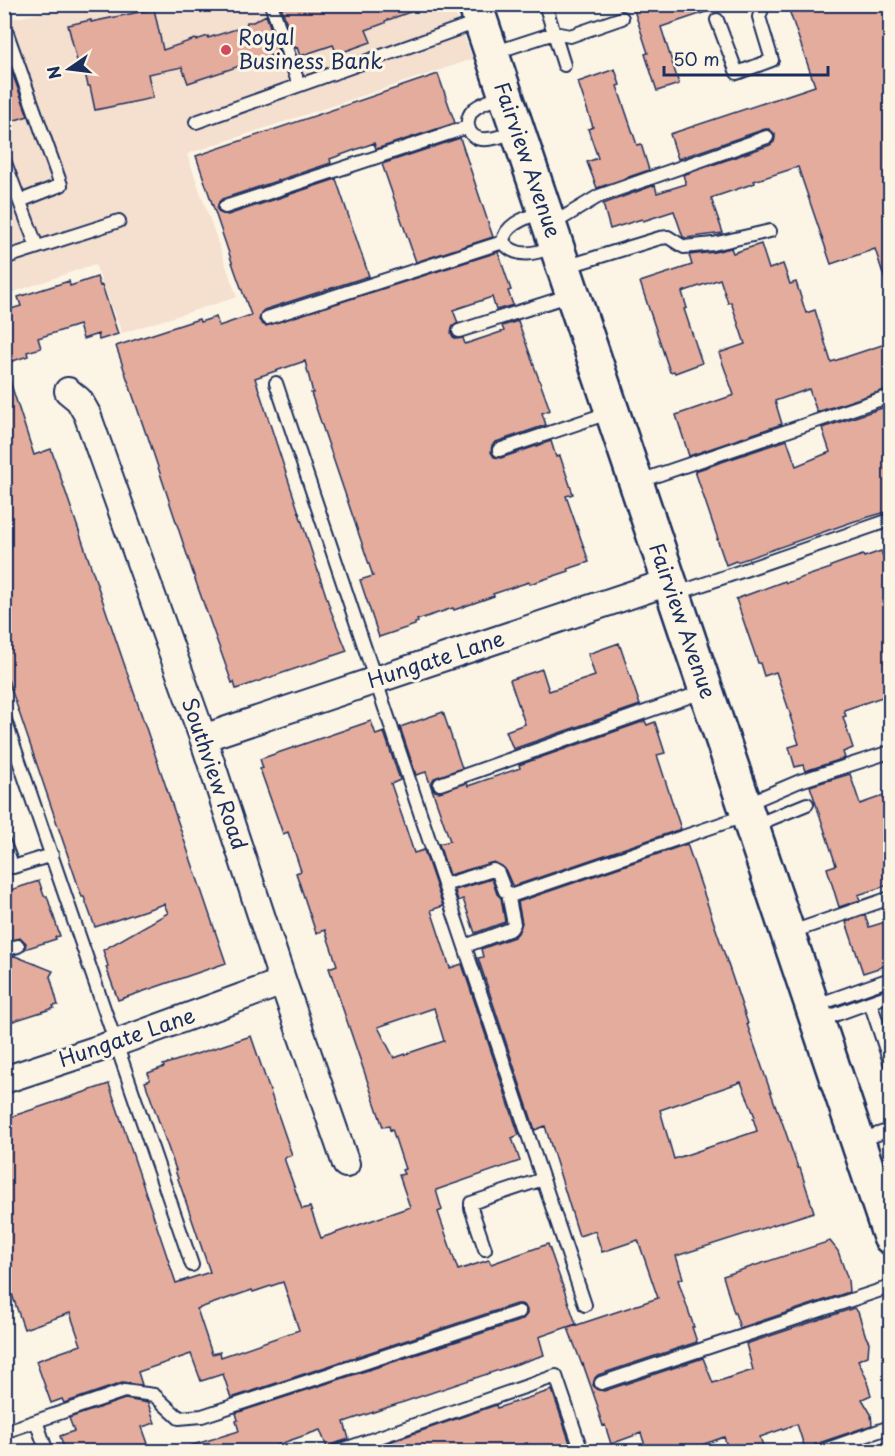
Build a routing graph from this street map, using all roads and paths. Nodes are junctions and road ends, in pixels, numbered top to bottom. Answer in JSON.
{"nodes":[{"id":1,"x":271,"y":4,"type":"edge"},
{"id":2,"x":545,"y":4,"type":"edge"},
{"id":3,"x":764,"y":4,"type":"edge"},
{"id":4,"x":478,"y":13,"type":"edge"},
{"id":5,"x":622,"y":18,"type":"dead end"},
{"id":6,"x":717,"y":20,"type":"dead end"},
{"id":7,"x":4,"y":25,"type":"edge"},
{"id":8,"x":554,"y":33,"type":"junction"},
{"id":9,"x":492,"y":53,"type":"junction"},
{"id":10,"x":564,"y":65,"type":"dead end"},
{"id":11,"x":299,"y":85,"type":"junction"},
{"id":12,"x":506,"y":95,"type":"junction"},
{"id":13,"x":196,"y":122,"type":"dead end"},
{"id":14,"x":468,"y":127,"type":"junction"},
{"id":15,"x":518,"y":130,"type":"junction"},
{"id":16,"x":767,"y":138,"type":"dead end"},
{"id":17,"x":4,"y":160,"type":"edge"},
{"id":18,"x":20,"y":201,"type":"junction"},
{"id":19,"x":225,"y":207,"type":"dead end"},
{"id":20,"x":119,"y":221,"type":"dead end"},
{"id":21,"x":770,"y":231,"type":"dead end"},
{"id":22,"x":503,"y":242,"type":"junction"},
{"id":23,"x":37,"y":248,"type":"junction"},
{"id":24,"x":557,"y":249,"type":"junction"},
{"id":25,"x":4,"y":258,"type":"edge"},
{"id":26,"x":267,"y":318,"type":"dead end"},
{"id":27,"x":459,"y":331,"type":"dead end"},
{"id":28,"x":276,"y":383,"type":"dead end"},
{"id":29,"x":68,"y":391,"type":"dead end"},
{"id":30,"x":891,"y":396,"type":"edge"},
{"id":31,"x":612,"y":411,"type":"junction"},
{"id":32,"x":499,"y":450,"type":"dead end"},
{"id":33,"x":636,"y":482,"type":"junction"},
{"id":34,"x":891,"y":520,"type":"edge"},
{"id":35,"x":672,"y":588,"type":"junction"},
{"id":36,"x":375,"y":681,"type":"junction"},
{"id":37,"x":706,"y":691,"type":"junction"},
{"id":38,"x":4,"y":717,"type":"edge"},
{"id":39,"x":203,"y":738,"type":"junction"},
{"id":40,"x":891,"y":752,"type":"edge"},
{"id":41,"x":440,"y":784,"type":"dead end"},
{"id":42,"x":807,"y":804,"type":"dead end"},
{"id":43,"x":748,"y":816,"type":"junction"},
{"id":44,"x":4,"y":843,"type":"edge"},
{"id":45,"x":52,"y":855,"type":"junction"},
{"id":46,"x":444,"y":885,"type":"junction"},
{"id":47,"x":513,"y":895,"type":"junction"},
{"id":48,"x":891,"y":898,"type":"edge"},
{"id":49,"x":788,"y":933,"type":"junction"},
{"id":50,"x":18,"y":946,"type":"dead end"},
{"id":51,"x":465,"y":946,"type":"junction"},
{"id":52,"x":4,"y":950,"type":"edge"},
{"id":53,"x":891,"y":978,"type":"edge"},
{"id":54,"x":283,"y":982,"type":"junction"},
{"id":55,"x":891,"y":995,"type":"edge"},
{"id":56,"x":870,"y":1002,"type":"junction"},
{"id":57,"x":815,"y":1014,"type":"junction"},
{"id":58,"x":116,"y":1043,"type":"junction"},
{"id":59,"x":891,"y":1062,"type":"edge"},
{"id":60,"x":4,"y":1080,"type":"edge"},
{"id":61,"x":891,"y":1130,"type":"edge"},
{"id":62,"x":859,"y":1141,"type":"junction"},
{"id":63,"x":346,"y":1164,"type":"dead end"},
{"id":64,"x":543,"y":1179,"type":"junction"},
{"id":65,"x":888,"y":1221,"type":"edge"},
{"id":66,"x":485,"y":1249,"type":"dead end"},
{"id":67,"x":192,"y":1265,"type":"dead end"},
{"id":68,"x":891,"y":1287,"type":"edge"},
{"id":69,"x":585,"y":1305,"type":"dead end"},
{"id":70,"x":519,"y":1312,"type":"dead end"},
{"id":71,"x":600,"y":1383,"type":"dead end"},
{"id":72,"x":36,"y":1421,"type":"junction"},
{"id":73,"x":891,"y":1427,"type":"edge"},
{"id":74,"x":4,"y":1432,"type":"edge"},
{"id":75,"x":47,"y":1452,"type":"edge"},
{"id":76,"x":336,"y":1452,"type":"edge"},
{"id":77,"x":582,"y":1452,"type":"edge"},
{"id":78,"x":819,"y":1452,"type":"edge"}],
"edges":[{"from":1,"to":11,"type":"lane"},
{"from":2,"to":8,"type":"lane"},
{"from":3,"to":6,"type":"lane"},
{"from":4,"to":9,"type":"street","name":"Fairview Avenue"},
{"from":4,"to":11,"type":"lane"},
{"from":5,"to":8,"type":"lane"},
{"from":7,"to":18,"type":"lane"},
{"from":8,"to":9,"type":"lane"},
{"from":8,"to":10,"type":"lane"},
{"from":9,"to":12,"type":"street","name":"Fairview Avenue"},
{"from":11,"to":13,"type":"lane"},
{"from":12,"to":14,"type":"lane"},
{"from":12,"to":15,"type":"street","name":"Fairview Avenue"},
{"from":14,"to":15,"type":"lane"},
{"from":14,"to":19,"type":"lane"},
{"from":15,"to":24,"type":"street","name":"Fairview Avenue"},
{"from":16,"to":24,"type":"lane"},
{"from":17,"to":18,"type":"lane"},
{"from":18,"to":23,"type":"lane"},
{"from":20,"to":23,"type":"lane"},
{"from":21,"to":24,"type":"lane"},
{"from":22,"to":24,"type":"lane"},
{"from":22,"to":24,"type":"lane"},
{"from":22,"to":26,"type":"lane"},
{"from":23,"to":25,"type":"lane"},
{"from":24,"to":27,"type":"lane"},
{"from":24,"to":31,"type":"street","name":"Fairview Avenue"},
{"from":28,"to":36,"type":"lane"},
{"from":29,"to":39,"type":"street","name":"Southview Road"},
{"from":30,"to":33,"type":"lane"},
{"from":31,"to":32,"type":"lane"},
{"from":31,"to":33,"type":"street","name":"Fairview Avenue"},
{"from":33,"to":35,"type":"street","name":"Fairview Avenue"},
{"from":34,"to":35,"type":"lane"},
{"from":35,"to":36,"type":"street","name":"Hungate Lane"},
{"from":35,"to":37,"type":"street","name":"Fairview Avenue"},
{"from":36,"to":39,"type":"street","name":"Hungate Lane"},
{"from":36,"to":46,"type":"lane"},
{"from":37,"to":41,"type":"lane"},
{"from":37,"to":43,"type":"street","name":"Fairview Avenue"},
{"from":38,"to":45,"type":"lane"},
{"from":39,"to":54,"type":"street","name":"Southview Road"},
{"from":40,"to":43,"type":"lane"},
{"from":42,"to":43,"type":"lane"},
{"from":43,"to":47,"type":"lane"},
{"from":43,"to":49,"type":"street","name":"Fairview Avenue"},
{"from":44,"to":45,"type":"lane"},
{"from":45,"to":58,"type":"lane"},
{"from":46,"to":47,"type":"lane"},
{"from":46,"to":51,"type":"lane"},
{"from":47,"to":51,"type":"lane"},
{"from":48,"to":49,"type":"lane"},
{"from":49,"to":57,"type":"street","name":"Fairview Avenue"},
{"from":50,"to":52,"type":"lane"},
{"from":51,"to":64,"type":"lane"},
{"from":53,"to":57,"type":"lane"},
{"from":54,"to":58,"type":"street","name":"Hungate Lane"},
{"from":54,"to":63,"type":"street","name":"Southview Road"},
{"from":55,"to":56,"type":"lane"},
{"from":56,"to":57,"type":"lane"},
{"from":56,"to":59,"type":"lane"},
{"from":57,"to":62,"type":"street","name":"Fairview Avenue"},
{"from":58,"to":60,"type":"street","name":"Hungate Lane"},
{"from":58,"to":67,"type":"lane"},
{"from":61,"to":62,"type":"lane"},
{"from":62,"to":65,"type":"street","name":"Fairview Avenue"},
{"from":64,"to":66,"type":"lane"},
{"from":64,"to":69,"type":"lane"},
{"from":68,"to":71,"type":"lane"},
{"from":70,"to":72,"type":"lane"},
{"from":72,"to":74,"type":"lane"},
{"from":72,"to":75,"type":"lane"},
{"from":73,"to":78,"type":"lane"},
{"from":76,"to":77,"type":"lane"}]}
